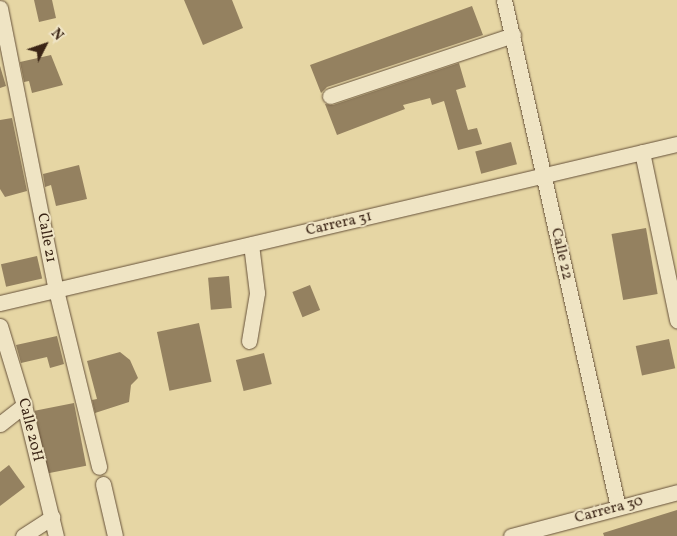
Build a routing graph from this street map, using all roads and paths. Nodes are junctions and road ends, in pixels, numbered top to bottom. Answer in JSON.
{"nodes":[{"id":1,"x":504,"y":0,"type":"edge"},
{"id":2,"x":0,"y":8,"type":"edge"},
{"id":3,"x":513,"y":35,"type":"junction"},
{"id":4,"x":330,"y":96,"type":"dead end"},
{"id":5,"x":677,"y":144,"type":"edge"},
{"id":6,"x":642,"y":152,"type":"junction"},
{"id":7,"x":543,"y":175,"type":"junction"},
{"id":8,"x":251,"y":244,"type":"junction"},
{"id":9,"x":56,"y":290,"type":"junction"},
{"id":10,"x":0,"y":303,"type":"edge"},
{"id":11,"x":677,"y":320,"type":"edge"},
{"id":12,"x":0,"y":326,"type":"edge"},
{"id":13,"x":249,"y":340,"type":"dead end"},
{"id":14,"x":24,"y":405,"type":"junction"},
{"id":15,"x":0,"y":424,"type":"edge"},
{"id":16,"x":99,"y":467,"type":"dead end"},
{"id":17,"x":103,"y":484,"type":"dead end"},
{"id":18,"x":677,"y":492,"type":"edge"},
{"id":19,"x":618,"y":507,"type":"junction"},
{"id":20,"x":52,"y":517,"type":"junction"},
{"id":21,"x":23,"y":536,"type":"edge"},
{"id":22,"x":56,"y":536,"type":"edge"},
{"id":23,"x":115,"y":536,"type":"edge"},
{"id":24,"x":511,"y":536,"type":"edge"}],
"edges":[{"from":1,"to":3,"type":"street","name":"Calle 22"},
{"from":2,"to":9,"type":"street","name":"Calle 21"},
{"from":3,"to":4,"type":"street"},
{"from":3,"to":7,"type":"street","name":"Calle 22"},
{"from":5,"to":6,"type":"street","name":"Carrera 31"},
{"from":6,"to":7,"type":"street","name":"Carrera 31"},
{"from":6,"to":11,"type":"street"},
{"from":7,"to":8,"type":"street","name":"Carrera 31"},
{"from":7,"to":19,"type":"street","name":"Calle 22"},
{"from":8,"to":9,"type":"street","name":"Carrera 31"},
{"from":8,"to":13,"type":"street"},
{"from":9,"to":10,"type":"street","name":"Carrera 31"},
{"from":9,"to":16,"type":"street","name":"Calle 21"},
{"from":12,"to":14,"type":"street","name":"Calle 20H"},
{"from":14,"to":15,"type":"street"},
{"from":14,"to":20,"type":"street","name":"Calle 20H"},
{"from":17,"to":23,"type":"street"},
{"from":18,"to":19,"type":"street","name":"Carrera 30"},
{"from":19,"to":24,"type":"street","name":"Carrera 30"},
{"from":20,"to":21,"type":"street"},
{"from":20,"to":22,"type":"street","name":"Calle 20H"}]}
